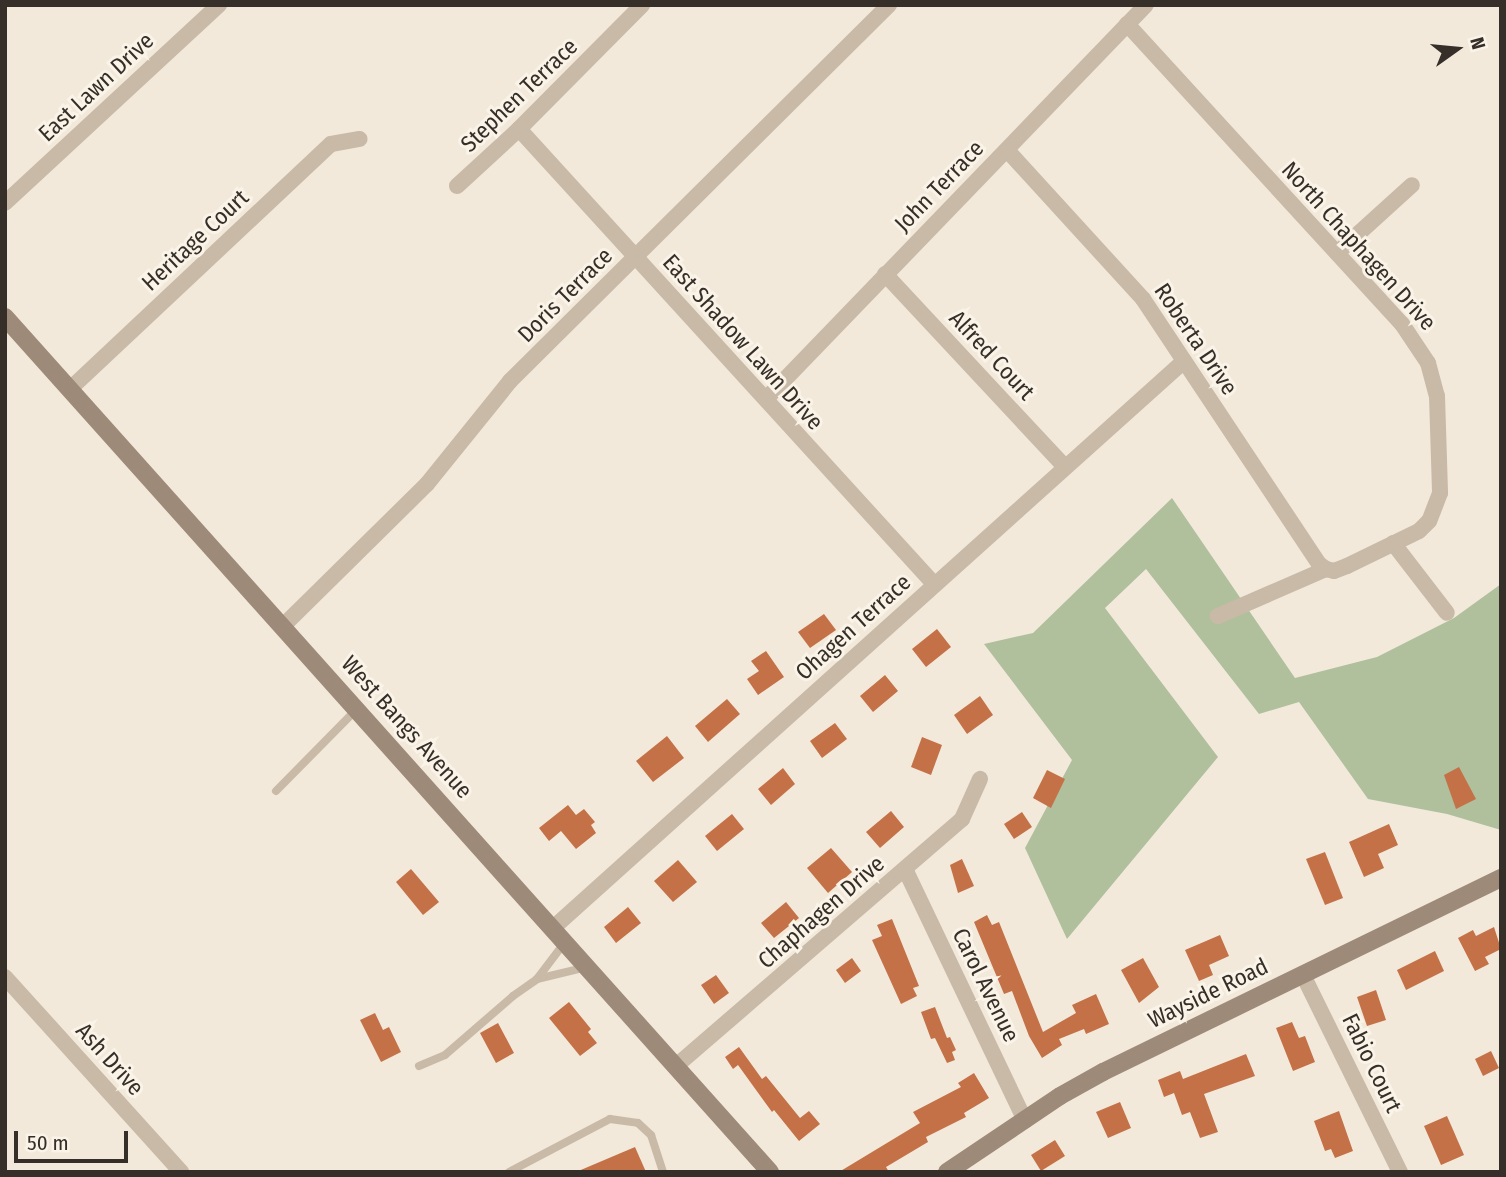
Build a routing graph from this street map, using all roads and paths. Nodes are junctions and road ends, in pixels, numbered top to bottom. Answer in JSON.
{"nodes":[{"id":1,"x":219,"y":5,"type":"edge"},
{"id":2,"x":642,"y":5,"type":"edge"},
{"id":3,"x":889,"y":5,"type":"edge"},
{"id":4,"x":1146,"y":5,"type":"edge"},
{"id":5,"x":1127,"y":24,"type":"junction"},
{"id":6,"x":519,"y":129,"type":"junction"},
{"id":7,"x":359,"y":139,"type":"dead end"},
{"id":8,"x":1007,"y":150,"type":"junction"},
{"id":9,"x":1412,"y":185,"type":"dead end"},
{"id":10,"x":457,"y":186,"type":"dead end"},
{"id":11,"x":5,"y":203,"type":"edge"},
{"id":12,"x":1337,"y":253,"type":"junction"},
{"id":13,"x":636,"y":257,"type":"junction"},
{"id":14,"x":885,"y":274,"type":"junction"},
{"id":15,"x":5,"y":317,"type":"edge"},
{"id":16,"x":1184,"y":361,"type":"junction"},
{"id":17,"x":70,"y":389,"type":"junction"},
{"id":18,"x":766,"y":399,"type":"junction"},
{"id":19,"x":1065,"y":467,"type":"junction"},
{"id":20,"x":1393,"y":543,"type":"junction"},
{"id":21,"x":1326,"y":569,"type":"junction"},
{"id":22,"x":934,"y":584,"type":"junction"},
{"id":23,"x":1447,"y":613,"type":"dead end"},
{"id":24,"x":1218,"y":616,"type":"dead end"},
{"id":25,"x":283,"y":626,"type":"junction"},
{"id":26,"x":357,"y":709,"type":"junction"},
{"id":27,"x":980,"y":779,"type":"dead end"},
{"id":28,"x":275,"y":791,"type":"dead end"},
{"id":29,"x":905,"y":869,"type":"junction"},
{"id":30,"x":1501,"y":878,"type":"edge"},
{"id":31,"x":559,"y":935,"type":"junction"},
{"id":32,"x":587,"y":967,"type":"junction"},
{"id":33,"x":1303,"y":975,"type":"junction"},
{"id":34,"x":5,"y":977,"type":"edge"},
{"id":35,"x":537,"y":979,"type":"junction"},
{"id":36,"x":419,"y":1066,"type":"dead end"},
{"id":37,"x":676,"y":1066,"type":"junction"},
{"id":38,"x":1025,"y":1121,"type":"junction"},
{"id":39,"x":181,"y":1172,"type":"edge"},
{"id":40,"x":509,"y":1172,"type":"edge"},
{"id":41,"x":663,"y":1172,"type":"edge"},
{"id":42,"x":770,"y":1172,"type":"edge"},
{"id":43,"x":947,"y":1172,"type":"edge"},
{"id":44,"x":1400,"y":1172,"type":"edge"}],
"edges":[{"from":1,"to":11,"type":"street","name":"East Lawn Drive"},
{"from":2,"to":6,"type":"street","name":"Stephen Terrace"},
{"from":3,"to":13,"type":"street","name":"Doris Terrace"},
{"from":4,"to":5,"type":"street","name":"John Terrace"},
{"from":5,"to":8,"type":"street","name":"John Terrace"},
{"from":5,"to":12,"type":"street","name":"North Chaphagen Drive"},
{"from":6,"to":10,"type":"street","name":"Stephen Terrace"},
{"from":6,"to":13,"type":"street","name":"East Shadow Lawn Drive"},
{"from":7,"to":17,"type":"street","name":"Heritage Court"},
{"from":8,"to":14,"type":"street","name":"John Terrace"},
{"from":8,"to":16,"type":"street","name":"Roberta Drive"},
{"from":9,"to":12,"type":"street"},
{"from":12,"to":20,"type":"street","name":"North Chaphagen Drive"},
{"from":13,"to":18,"type":"street","name":"East Shadow Lawn Drive"},
{"from":13,"to":25,"type":"street","name":"Doris Terrace"},
{"from":14,"to":18,"type":"street","name":"John Terrace"},
{"from":14,"to":19,"type":"street","name":"Alfred Court"},
{"from":15,"to":17,"type":"street","name":"West Bangs Avenue"},
{"from":16,"to":19,"type":"street","name":"Ohagen Terrace"},
{"from":16,"to":21,"type":"street","name":"Roberta Drive"},
{"from":17,"to":25,"type":"street","name":"West Bangs Avenue"},
{"from":18,"to":22,"type":"street","name":"East Shadow Lawn Drive"},
{"from":19,"to":22,"type":"street","name":"Ohagen Terrace"},
{"from":20,"to":21,"type":"street","name":"North Chaphagen Drive"},
{"from":20,"to":23,"type":"street"},
{"from":21,"to":24,"type":"street","name":"North Chaphagen Drive"},
{"from":22,"to":31,"type":"street","name":"Ohagen Terrace"},
{"from":25,"to":26,"type":"street","name":"West Bangs Avenue"},
{"from":26,"to":28,"type":"lane"},
{"from":26,"to":31,"type":"street","name":"West Bangs Avenue"},
{"from":27,"to":29,"type":"street","name":"Chaphagen Drive"},
{"from":29,"to":37,"type":"street","name":"Chaphagen Drive"},
{"from":29,"to":38,"type":"street","name":"Carol Avenue"},
{"from":30,"to":33,"type":"street","name":"Wayside Road"},
{"from":31,"to":32,"type":"street","name":"West Bangs Avenue"},
{"from":31,"to":35,"type":"lane"},
{"from":32,"to":35,"type":"lane"},
{"from":32,"to":37,"type":"street","name":"West Bangs Avenue"},
{"from":33,"to":38,"type":"street","name":"Wayside Road"},
{"from":33,"to":44,"type":"street","name":"Fabio Court"},
{"from":34,"to":39,"type":"street","name":"Ash Drive"},
{"from":35,"to":36,"type":"lane"},
{"from":37,"to":42,"type":"street","name":"West Bangs Avenue"},
{"from":38,"to":43,"type":"street","name":"Wayside Road"},
{"from":40,"to":41,"type":"lane"}]}
